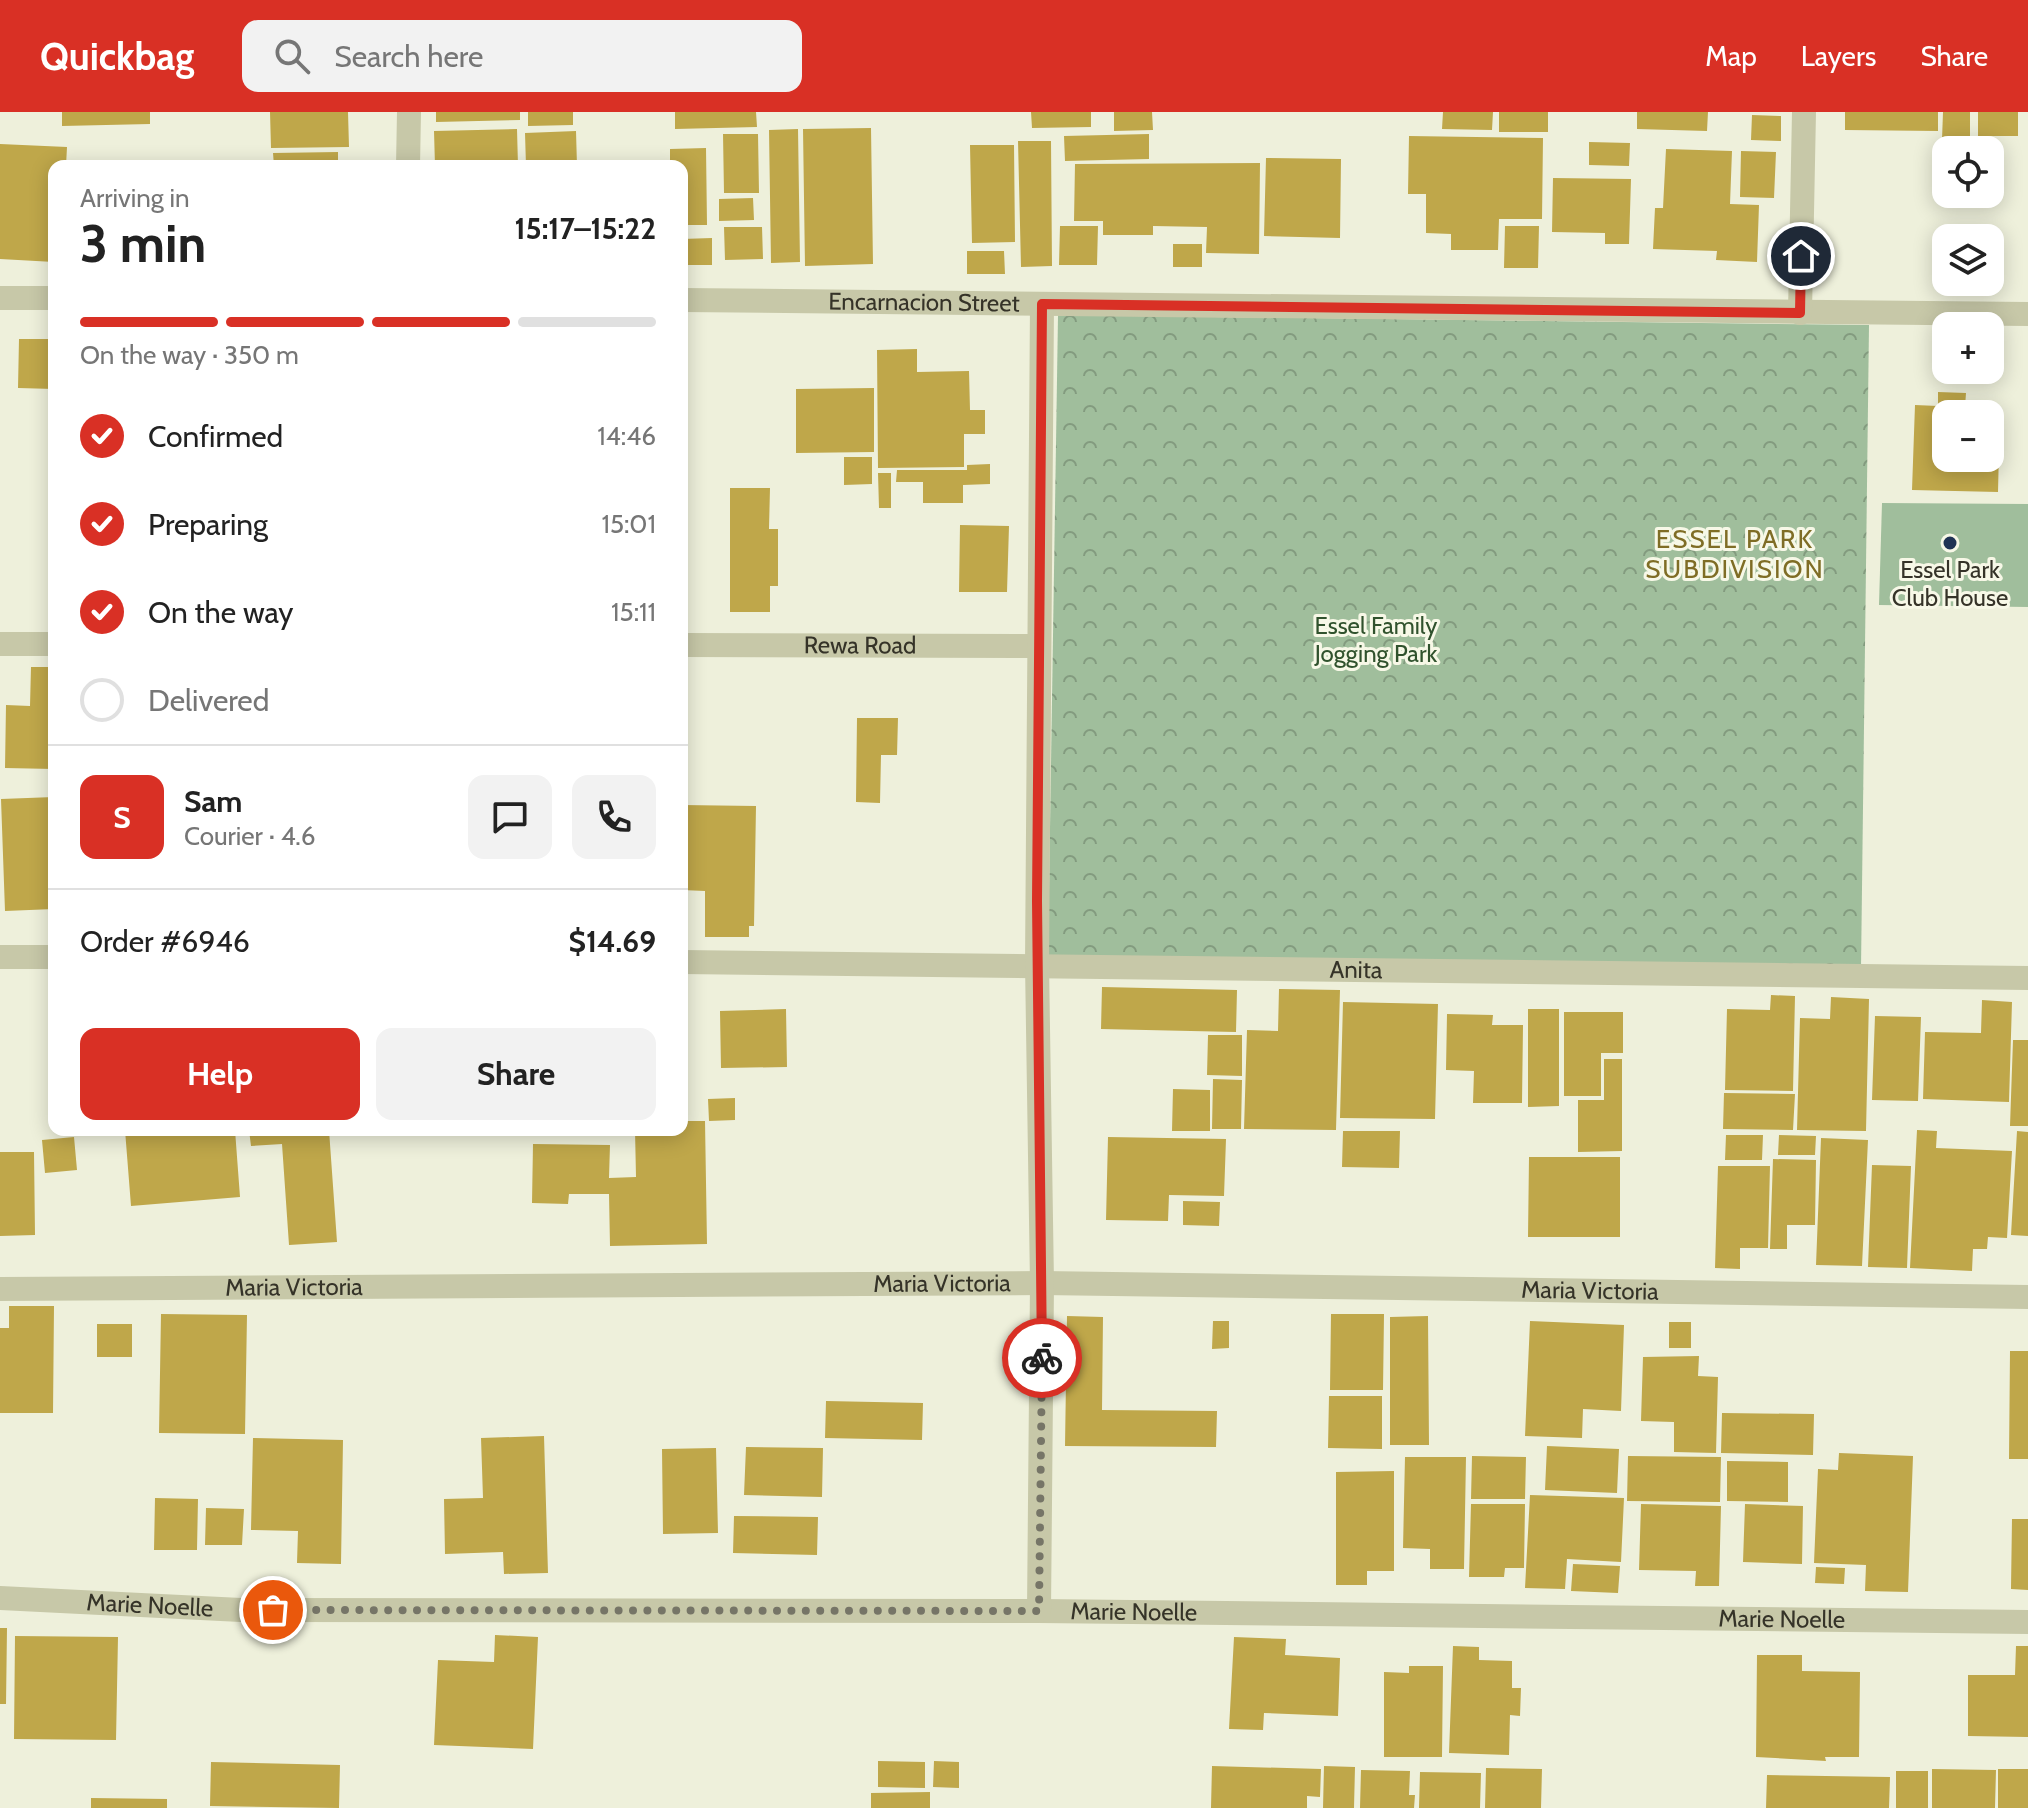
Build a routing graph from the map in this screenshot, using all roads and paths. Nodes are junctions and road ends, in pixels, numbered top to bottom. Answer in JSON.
{"nodes":[{"id":1,"x":409,"y":112,"type":"edge"},
{"id":2,"x":1804,"y":112,"type":"edge"},
{"id":3,"x":408,"y":160,"type":"edge"},
{"id":4,"x":0,"y":298,"type":"edge"},
{"id":5,"x":48,"y":298,"type":"edge"},
{"id":6,"x":688,"y":300,"type":"edge"},
{"id":7,"x":1042,"y":304,"type":"junction"},
{"id":8,"x":1800,"y":313,"type":"junction"},
{"id":9,"x":2028,"y":314,"type":"edge"},
{"id":10,"x":0,"y":644,"type":"edge"},
{"id":11,"x":48,"y":644,"type":"edge"},
{"id":12,"x":688,"y":645,"type":"edge"},
{"id":13,"x":1038,"y":646,"type":"junction"},
{"id":14,"x":0,"y":957,"type":"edge"},
{"id":15,"x":48,"y":957,"type":"edge"},
{"id":16,"x":688,"y":962,"type":"edge"},
{"id":17,"x":1037,"y":964,"type":"junction"},
{"id":18,"x":2028,"y":978,"type":"edge"},
{"id":19,"x":1042,"y":1283,"type":"junction"},
{"id":20,"x":0,"y":1289,"type":"edge"},
{"id":21,"x":2028,"y":1297,"type":"edge"},
{"id":22,"x":0,"y":1598,"type":"edge"},
{"id":23,"x":1039,"y":1611,"type":"junction"},
{"id":24,"x":2028,"y":1622,"type":"edge"}],
"edges":[{"from":1,"to":3,"type":"street"},
{"from":2,"to":8,"type":"street"},
{"from":4,"to":5,"type":"street"},
{"from":6,"to":7,"type":"street","name":"Encarnacion Street"},
{"from":7,"to":8,"type":"street","name":"Encarnacion Street"},
{"from":7,"to":13,"type":"street"},
{"from":8,"to":9,"type":"street","name":"Encarnacion Street"},
{"from":10,"to":11,"type":"street"},
{"from":12,"to":13,"type":"street","name":"Rewa Road"},
{"from":13,"to":17,"type":"street"},
{"from":14,"to":15,"type":"street"},
{"from":16,"to":17,"type":"street","name":"Anita"},
{"from":17,"to":18,"type":"street","name":"Anita"},
{"from":17,"to":19,"type":"street"},
{"from":19,"to":20,"type":"street","name":"Maria Victoria"},
{"from":19,"to":21,"type":"street","name":"Maria Victoria"},
{"from":19,"to":23,"type":"street"},
{"from":22,"to":23,"type":"street","name":"Marie Noelle"},
{"from":23,"to":24,"type":"street","name":"Marie Noelle"}]}
